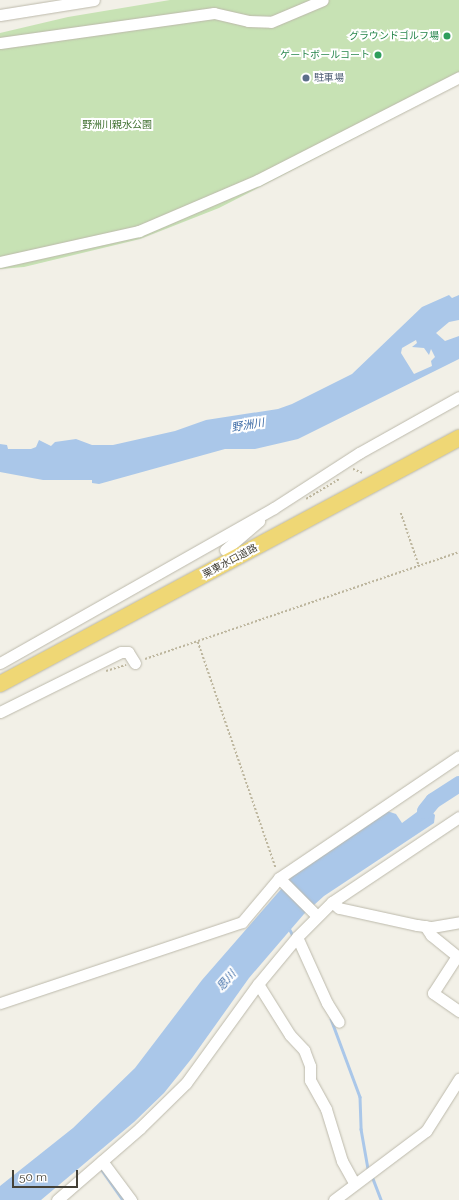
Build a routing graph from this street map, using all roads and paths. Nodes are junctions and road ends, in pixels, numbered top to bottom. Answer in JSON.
{"nodes":[{"id":1,"x":94,"y":0,"type":"edge"},
{"id":2,"x":323,"y":0,"type":"edge"},
{"id":3,"x":0,"y":14,"type":"edge"},
{"id":4,"x":0,"y":43,"type":"edge"},
{"id":5,"x":459,"y":77,"type":"edge"},
{"id":6,"x":0,"y":262,"type":"edge"},
{"id":7,"x":459,"y":397,"type":"edge"},
{"id":8,"x":459,"y":438,"type":"edge"},
{"id":9,"x":274,"y":508,"type":"junction"},
{"id":10,"x":401,"y":513,"type":"dead end"},
{"id":11,"x":225,"y":550,"type":"dead end"},
{"id":12,"x":459,"y":552,"type":"edge"},
{"id":13,"x":419,"y":566,"type":"junction"},
{"id":14,"x":198,"y":642,"type":"junction"},
{"id":15,"x":0,"y":663,"type":"edge"},
{"id":16,"x":134,"y":663,"type":"junction"},
{"id":17,"x":105,"y":671,"type":"dead end"},
{"id":18,"x":0,"y":684,"type":"edge"},
{"id":19,"x":0,"y":712,"type":"edge"},
{"id":20,"x":459,"y":756,"type":"edge"},
{"id":21,"x":459,"y":817,"type":"edge"},
{"id":22,"x":281,"y":880,"type":"junction"},
{"id":23,"x":332,"y":902,"type":"junction"},
{"id":24,"x":316,"y":915,"type":"junction"},
{"id":25,"x":459,"y":922,"type":"edge"},
{"id":26,"x":425,"y":926,"type":"junction"},
{"id":27,"x":297,"y":937,"type":"junction"},
{"id":28,"x":258,"y":984,"type":"junction"},
{"id":29,"x":0,"y":1003,"type":"edge"},
{"id":30,"x":459,"y":1011,"type":"edge"},
{"id":31,"x":339,"y":1022,"type":"dead end"},
{"id":32,"x":459,"y":1079,"type":"edge"},
{"id":33,"x":102,"y":1161,"type":"junction"},
{"id":34,"x":354,"y":1183,"type":"junction"},
{"id":35,"x":56,"y":1200,"type":"edge"},
{"id":36,"x":131,"y":1200,"type":"edge"},
{"id":37,"x":334,"y":1200,"type":"edge"}],
"edges":[{"from":1,"to":3,"type":"street"},
{"from":2,"to":4,"type":"street"},
{"from":5,"to":6,"type":"street"},
{"from":7,"to":9,"type":"street"},
{"from":8,"to":18,"type":"highway","name":"栗東水口道路"},
{"from":9,"to":11,"type":"street"},
{"from":9,"to":15,"type":"street"},
{"from":10,"to":13,"type":"path"},
{"from":12,"to":13,"type":"path"},
{"from":13,"to":14,"type":"path"},
{"from":14,"to":16,"type":"path"},
{"from":14,"to":22,"type":"path"},
{"from":16,"to":17,"type":"path"},
{"from":16,"to":19,"type":"street"},
{"from":20,"to":22,"type":"street"},
{"from":21,"to":23,"type":"street"},
{"from":22,"to":24,"type":"street"},
{"from":22,"to":29,"type":"street"},
{"from":23,"to":24,"type":"street"},
{"from":23,"to":26,"type":"street"},
{"from":24,"to":27,"type":"street"},
{"from":25,"to":26,"type":"street"},
{"from":26,"to":30,"type":"street"},
{"from":27,"to":28,"type":"street"},
{"from":27,"to":31,"type":"street"},
{"from":28,"to":33,"type":"street"},
{"from":28,"to":34,"type":"street"},
{"from":32,"to":34,"type":"street"},
{"from":33,"to":35,"type":"street"},
{"from":33,"to":36,"type":"street"},
{"from":34,"to":37,"type":"street"}]}
